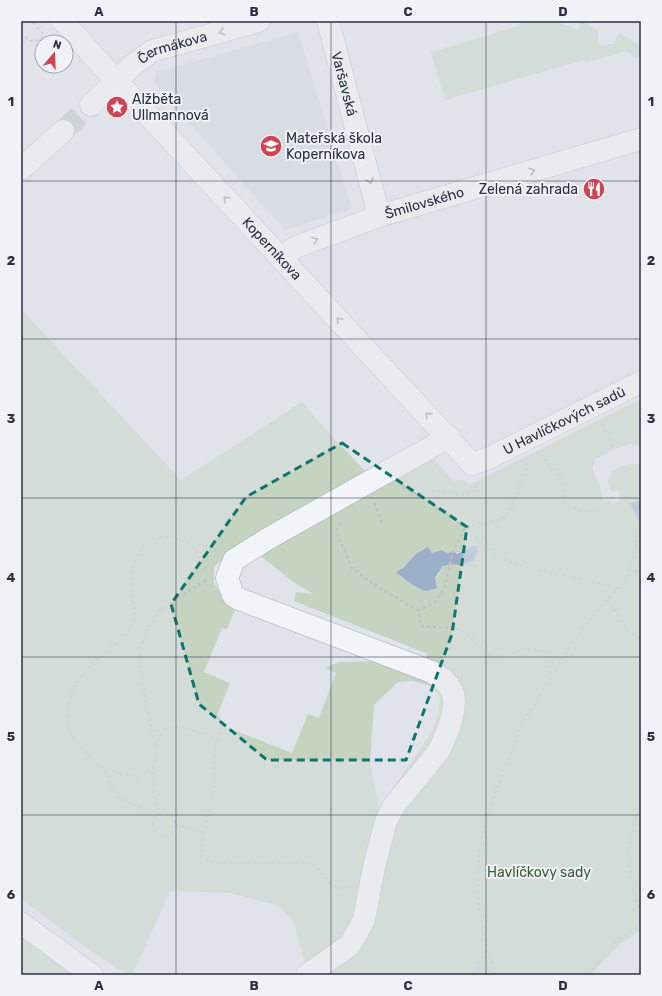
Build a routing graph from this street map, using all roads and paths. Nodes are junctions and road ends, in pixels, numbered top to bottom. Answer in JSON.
{"nodes":[{"id":1,"x":32,"y":21,"type":"edge"},
{"id":2,"x":63,"y":21,"type":"edge"},
{"id":3,"x":259,"y":21,"type":"edge"},
{"id":4,"x":328,"y":21,"type":"edge"},
{"id":5,"x":21,"y":43,"type":"edge"},
{"id":6,"x":118,"y":81,"type":"junction"},
{"id":7,"x":91,"y":105,"type":"tunnel mouth"},
{"id":8,"x":63,"y":131,"type":"tunnel mouth"},
{"id":9,"x":641,"y":138,"type":"edge"},
{"id":10,"x":21,"y":169,"type":"edge"},
{"id":11,"x":379,"y":216,"type":"junction"},
{"id":12,"x":281,"y":259,"type":"junction"},
{"id":13,"x":641,"y":382,"type":"edge"},
{"id":14,"x":602,"y":424,"type":"dead end"},
{"id":15,"x":607,"y":434,"type":"dead end"},
{"id":16,"x":448,"y":437,"type":"junction"},
{"id":17,"x":609,"y":438,"type":"dead end"},
{"id":18,"x":613,"y":447,"type":"dead end"},
{"id":19,"x":541,"y":454,"type":"dead end"},
{"id":20,"x":487,"y":459,"type":"joint"},
{"id":21,"x":529,"y":460,"type":"dead end"},
{"id":22,"x":474,"y":482,"type":"dead end"},
{"id":23,"x":399,"y":485,"type":"dead end"},
{"id":24,"x":418,"y":494,"type":"junction"},
{"id":25,"x":372,"y":499,"type":"dead end"},
{"id":26,"x":611,"y":502,"type":"dead end"},
{"id":27,"x":343,"y":518,"type":"dead end"},
{"id":28,"x":383,"y":525,"type":"dead end"},
{"id":29,"x":465,"y":527,"type":"junction"},
{"id":30,"x":641,"y":530,"type":"edge"},
{"id":31,"x":641,"y":566,"type":"edge"},
{"id":32,"x":210,"y":573,"type":"dead end"},
{"id":33,"x":627,"y":578,"type":"junction"},
{"id":34,"x":208,"y":579,"type":"dead end"},
{"id":35,"x":618,"y":588,"type":"junction"},
{"id":36,"x":606,"y":600,"type":"junction"},
{"id":37,"x":418,"y":611,"type":"junction"},
{"id":38,"x":640,"y":640,"type":"dead end"},
{"id":39,"x":551,"y":676,"type":"junction"},
{"id":40,"x":222,"y":726,"type":"dead end"},
{"id":41,"x":216,"y":740,"type":"junction"},
{"id":42,"x":155,"y":748,"type":"junction"},
{"id":43,"x":154,"y":764,"type":"junction"},
{"id":44,"x":100,"y":765,"type":"junction"},
{"id":45,"x":641,"y":806,"type":"edge"},
{"id":46,"x":159,"y":814,"type":"junction"},
{"id":47,"x":176,"y":825,"type":"junction"},
{"id":48,"x":205,"y":833,"type":"junction"},
{"id":49,"x":372,"y":878,"type":"junction"},
{"id":50,"x":641,"y":914,"type":"edge"},
{"id":51,"x":21,"y":923,"type":"edge"},
{"id":52,"x":641,"y":925,"type":"edge"},
{"id":53,"x":487,"y":949,"type":"junction"},
{"id":54,"x":92,"y":975,"type":"edge"},
{"id":55,"x":308,"y":975,"type":"edge"},
{"id":56,"x":474,"y":975,"type":"edge"},
{"id":57,"x":496,"y":975,"type":"edge"},
{"id":58,"x":588,"y":975,"type":"edge"}],
"edges":[{"from":1,"to":5,"type":"path"},
{"from":2,"to":6,"type":"street","name":"Koperníkova"},
{"from":3,"to":6,"type":"street","name":"Čermákova","one_way":true},
{"from":4,"to":11,"type":"street","name":"Varšavská","one_way":true},
{"from":6,"to":7,"type":"street","name":"Čermákova"},
{"from":12,"to":6,"type":"street","name":"Koperníkova","one_way":true},
{"from":8,"to":10,"type":"street"},
{"from":11,"to":9,"type":"street","name":"Šmilovského","one_way":true},
{"from":12,"to":11,"type":"street","name":"Šmilovského","one_way":true},
{"from":16,"to":12,"type":"street","name":"Koperníkova","one_way":true},
{"from":13,"to":20,"type":"street","name":"U Havlíčkových sadů"},
{"from":14,"to":15,"type":"path"},
{"from":16,"to":20,"type":"street","name":"Koperníkova"},
{"from":16,"to":49,"type":"street"},
{"from":17,"to":18,"type":"path"},
{"from":19,"to":26,"type":"path"},
{"from":21,"to":29,"type":"path"},
{"from":22,"to":24,"type":"path"},
{"from":23,"to":24,"type":"path"},
{"from":24,"to":29,"type":"path"},
{"from":25,"to":28,"type":"path"},
{"from":27,"to":37,"type":"path"},
{"from":29,"to":35,"type":"path"},
{"from":29,"to":37,"type":"path"},
{"from":30,"to":33,"type":"path"},
{"from":31,"to":33,"type":"path"},
{"from":32,"to":44,"type":"path"},
{"from":33,"to":35,"type":"path"},
{"from":34,"to":42,"type":"path"},
{"from":35,"to":36,"type":"path"},
{"from":36,"to":38,"type":"path"},
{"from":36,"to":39,"type":"path"},
{"from":37,"to":39,"type":"path"},
{"from":39,"to":53,"type":"path"},
{"from":40,"to":41,"type":"path"},
{"from":41,"to":42,"type":"path"},
{"from":41,"to":48,"type":"path"},
{"from":42,"to":43,"type":"path"},
{"from":43,"to":44,"type":"path"},
{"from":43,"to":46,"type":"path"},
{"from":44,"to":46,"type":"path"},
{"from":45,"to":50,"type":"path"},
{"from":46,"to":47,"type":"path"},
{"from":46,"to":47,"type":"path"},
{"from":47,"to":48,"type":"path"},
{"from":48,"to":49,"type":"path"},
{"from":49,"to":55,"type":"street"},
{"from":51,"to":54,"type":"street"},
{"from":52,"to":58,"type":"path"},
{"from":53,"to":56,"type":"path"},
{"from":53,"to":57,"type":"path"}]}
